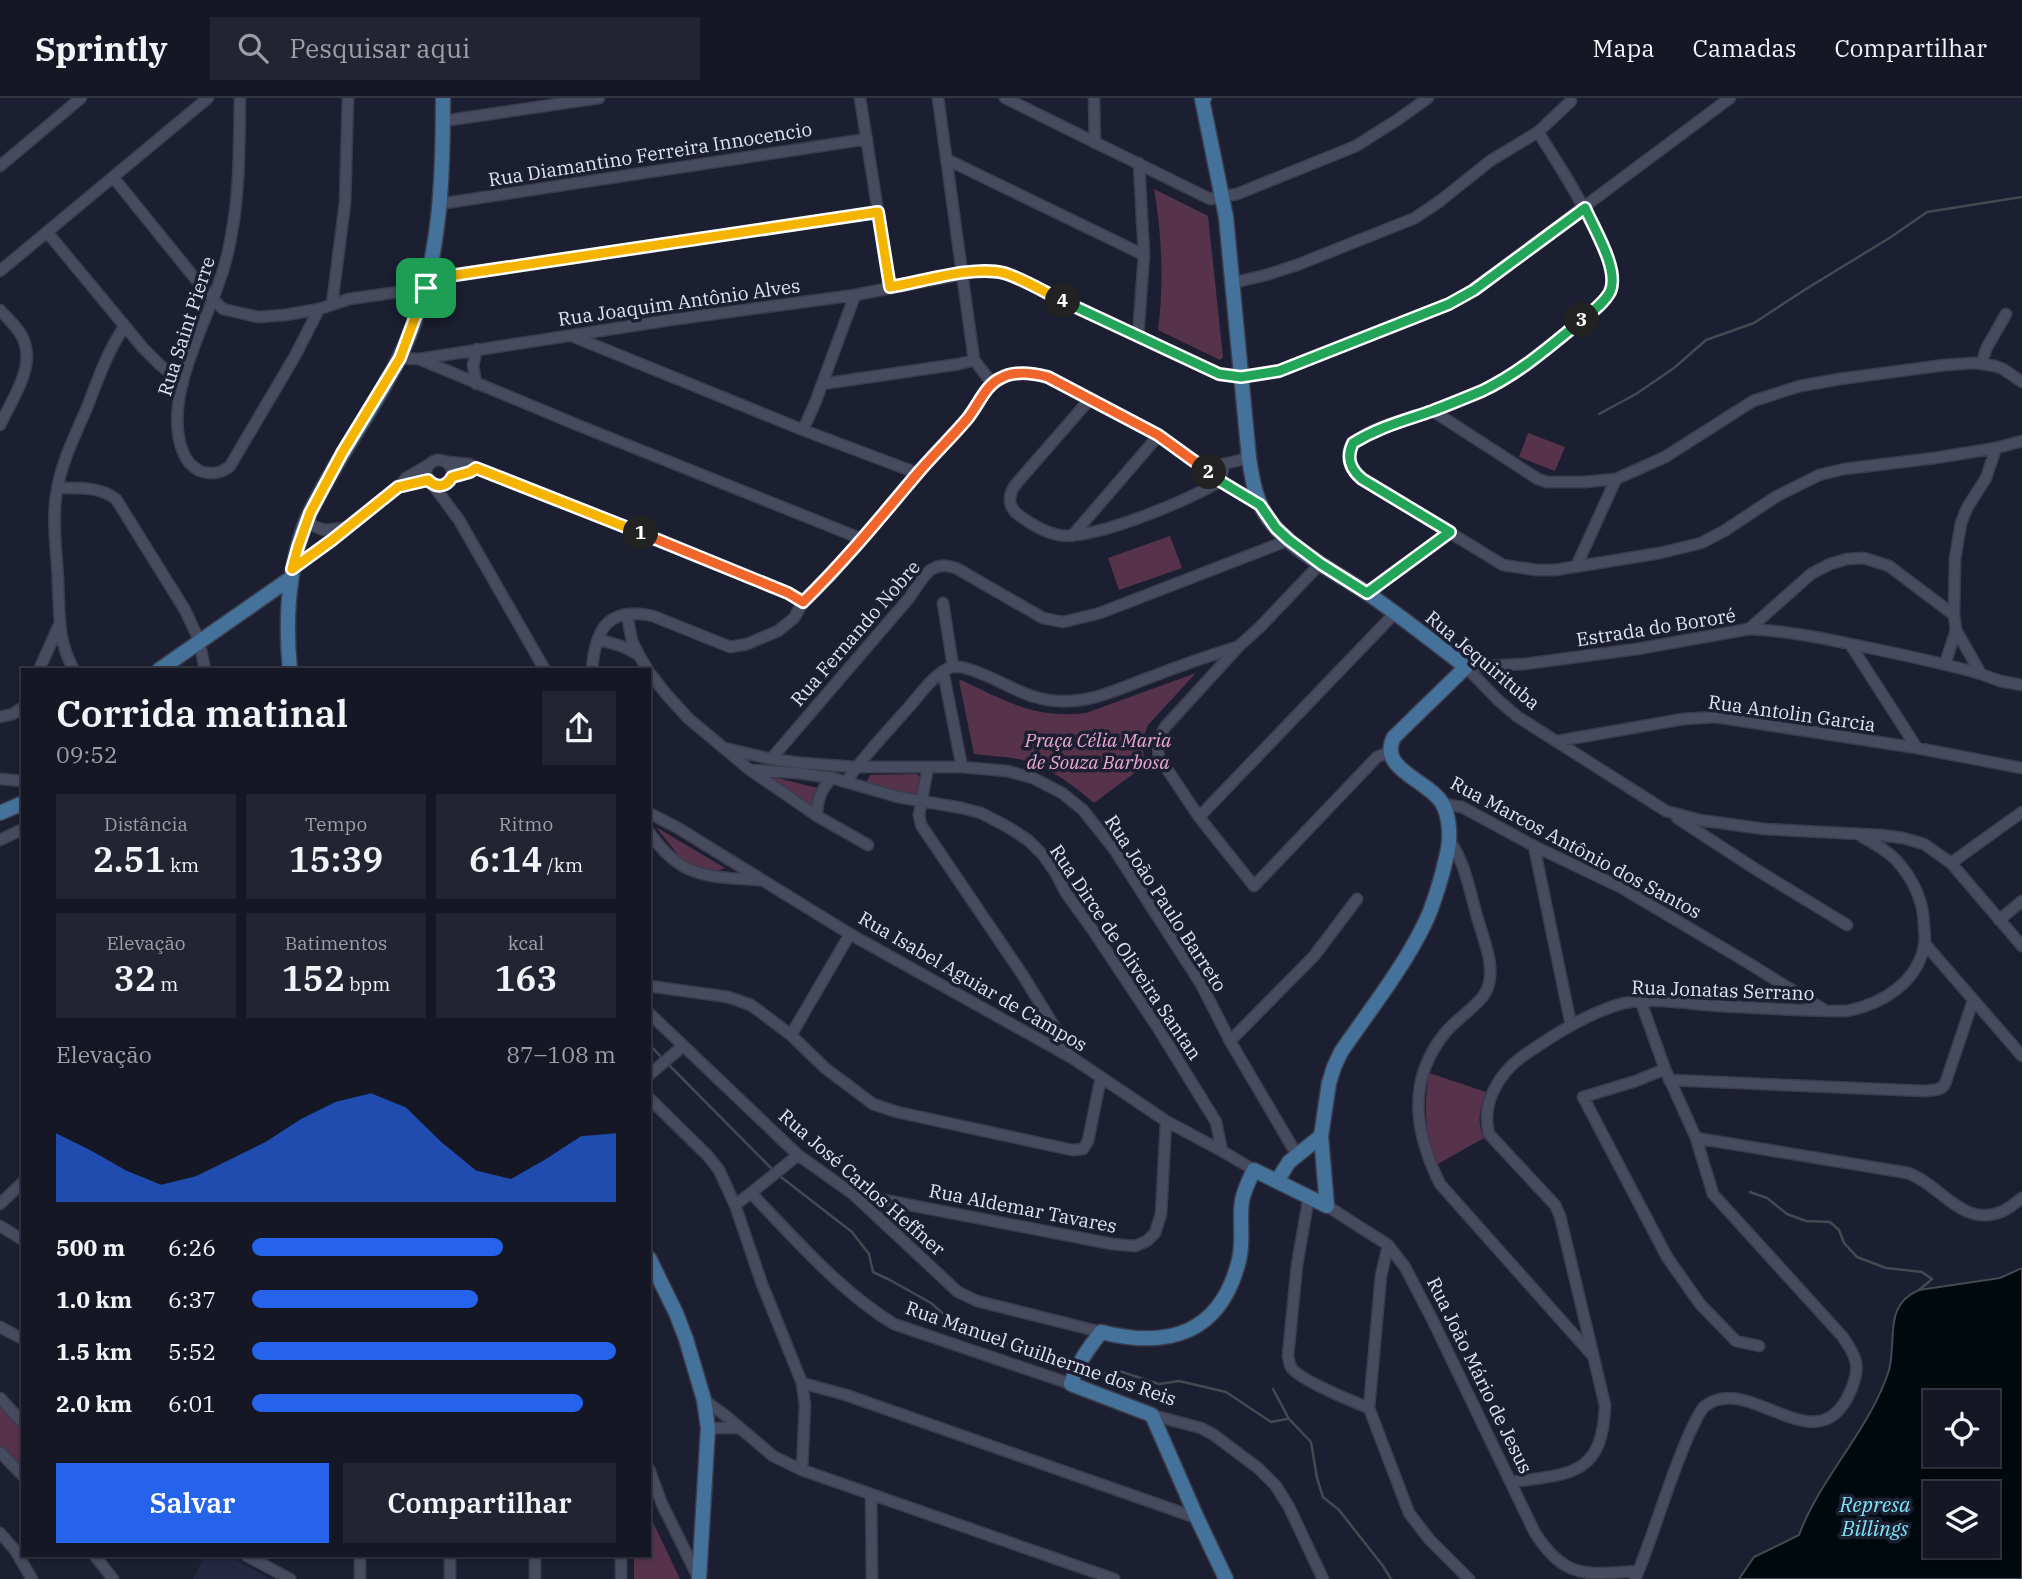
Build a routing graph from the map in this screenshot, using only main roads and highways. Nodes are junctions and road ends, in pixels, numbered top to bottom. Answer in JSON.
{"nodes":[{"id":1,"x":443,"y":98,"type":"edge"},
{"id":2,"x":1202,"y":98,"type":"edge"},
{"id":3,"x":291,"y":573,"type":"junction"},
{"id":4,"x":162,"y":668,"type":"edge"},
{"id":5,"x":290,"y":668,"type":"edge"},
{"id":6,"x":1390,"y":752,"type":"joint"},
{"id":7,"x":21,"y":804,"type":"edge"},
{"id":8,"x":0,"y":813,"type":"edge"},
{"id":9,"x":1321,"y":1136,"type":"junction"},
{"id":10,"x":1254,"y":1170,"type":"joint"},
{"id":11,"x":1277,"y":1181,"type":"junction"},
{"id":12,"x":651,"y":1262,"type":"edge"},
{"id":13,"x":1071,"y":1384,"type":"joint"},
{"id":14,"x":699,"y":1579,"type":"edge"},
{"id":15,"x":1226,"y":1579,"type":"edge"}],
"edges":[{"from":1,"to":3,"type":"main road"},
{"from":2,"to":6,"type":"main road","name":"Rua Jequirituba"},
{"from":3,"to":4,"type":"main road"},
{"from":3,"to":5,"type":"main road"},
{"from":6,"to":9,"type":"main road","name":"Rua Marcos Antônio dos Santos"},
{"from":7,"to":8,"type":"main road"},
{"from":9,"to":11,"type":"main road"},
{"from":9,"to":11,"type":"main road","name":"Rua João Mário de Jesus"},
{"from":10,"to":11,"type":"main road","name":"Rua Isabel Aguiar de Campos"},
{"from":10,"to":13,"type":"main road","name":"Rua José Carlos Heffner"},
{"from":12,"to":14,"type":"main road"},
{"from":13,"to":15,"type":"main road","name":"Rua Manuel Guilherme dos Reis"}]}
